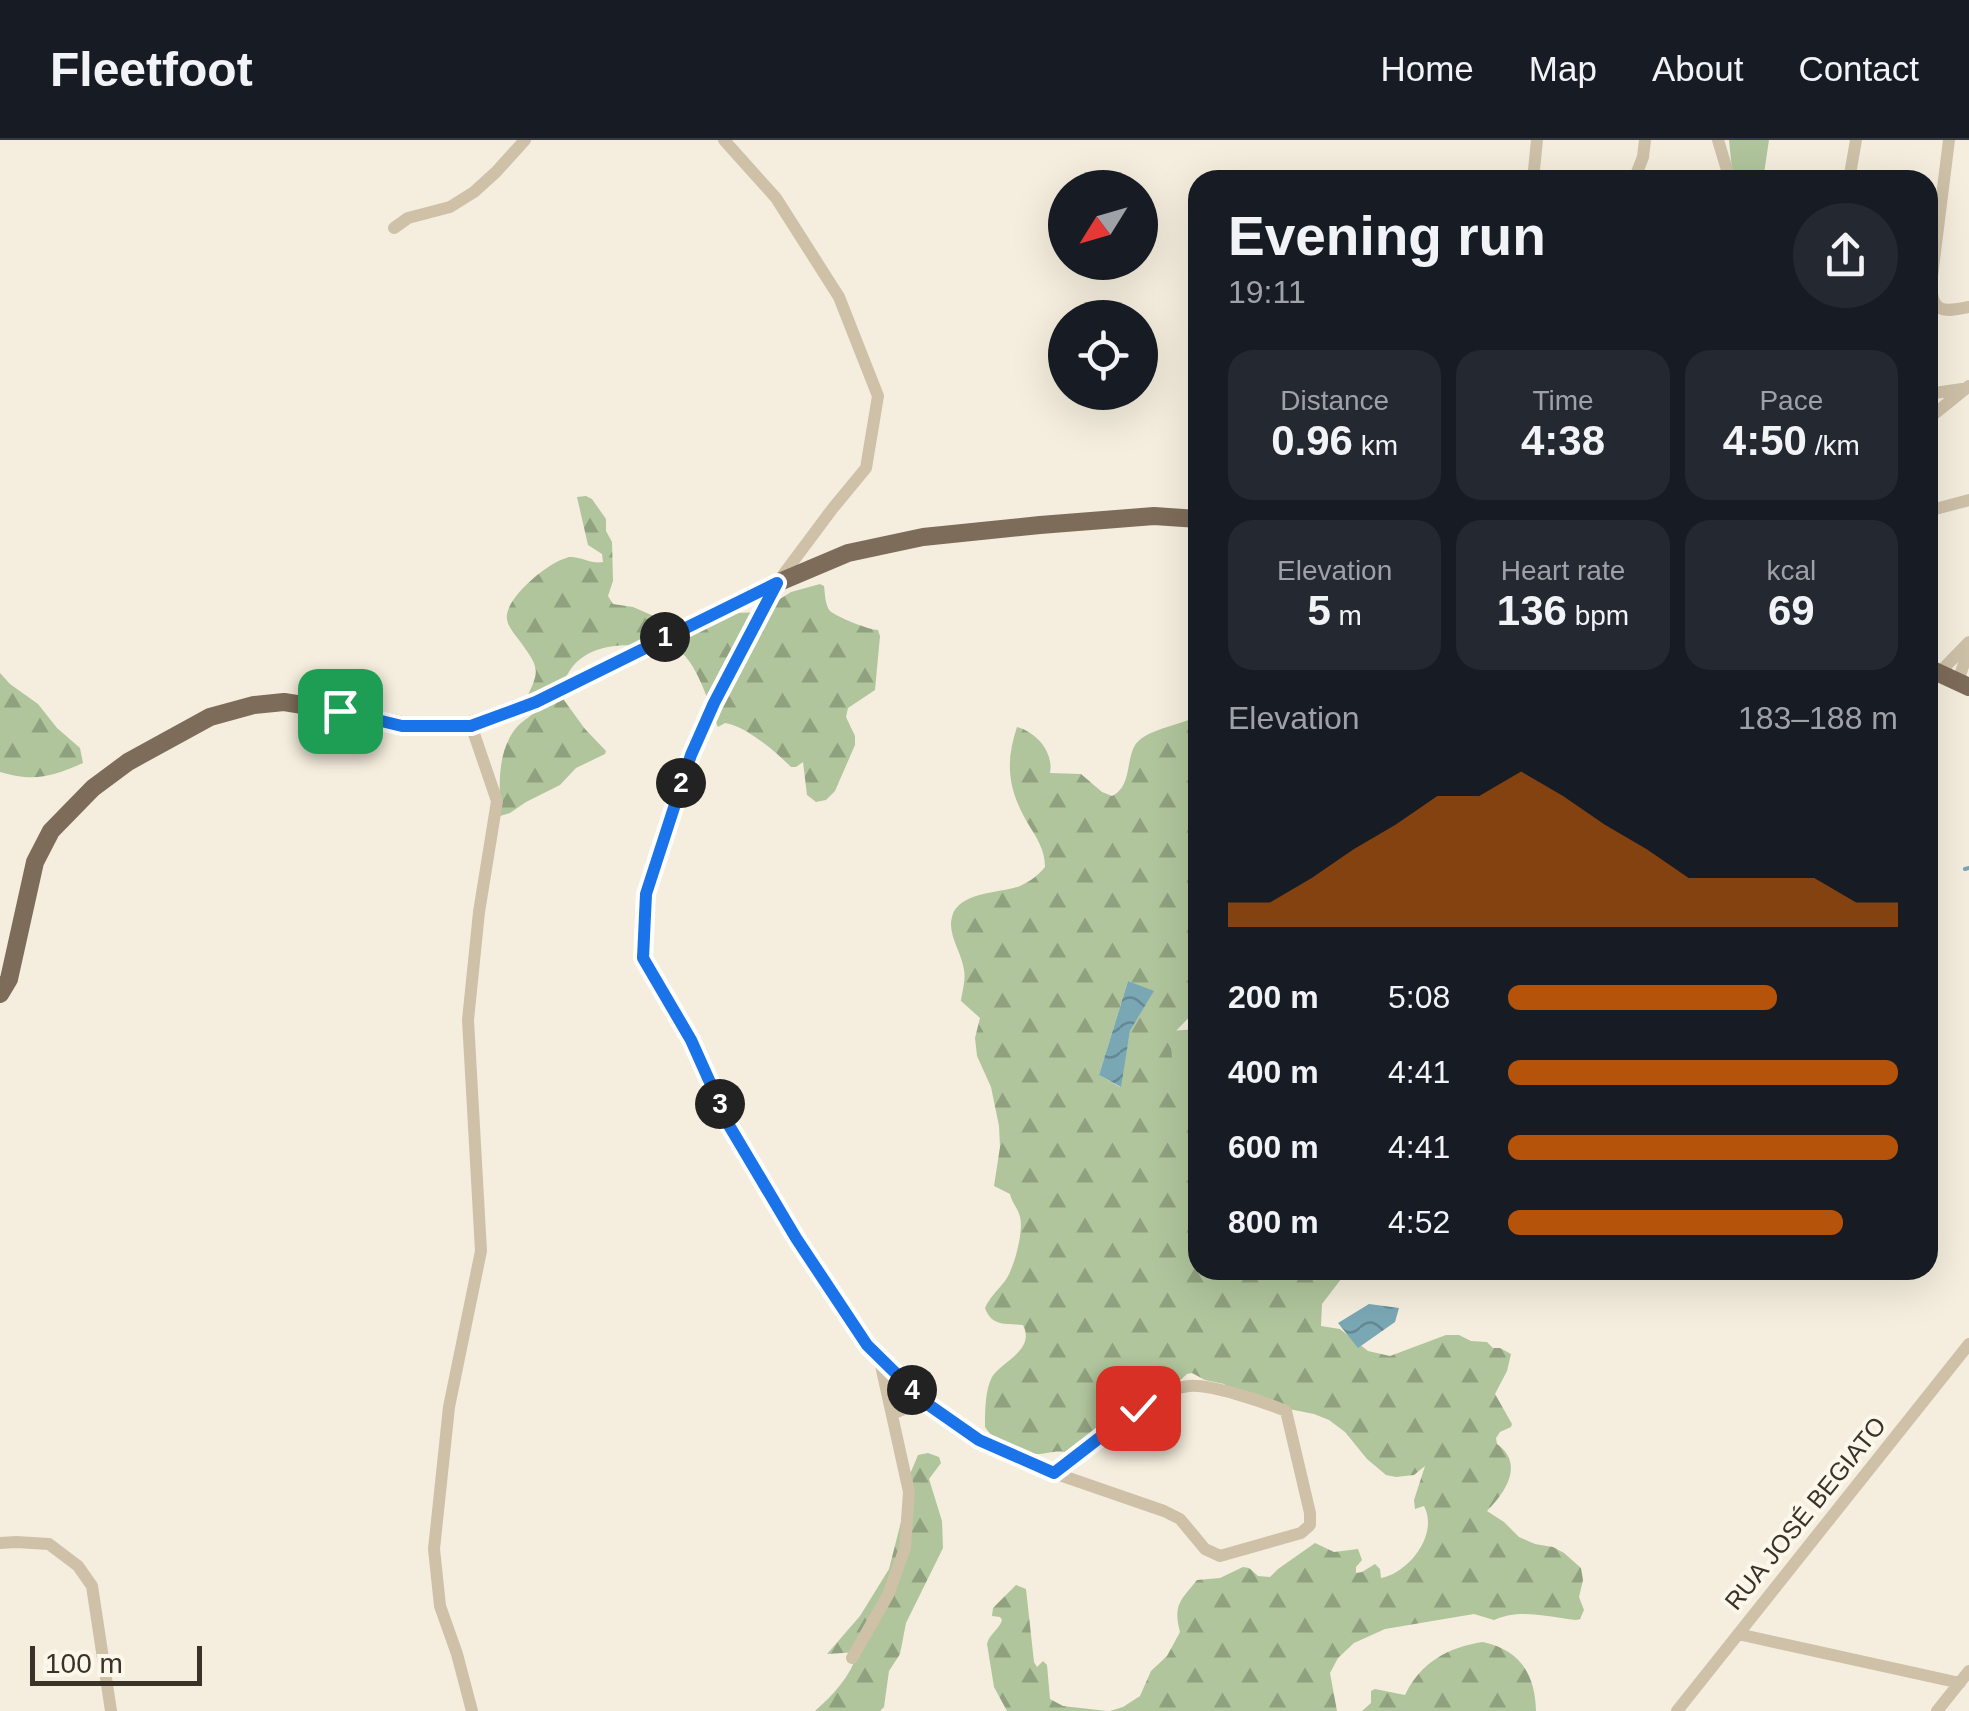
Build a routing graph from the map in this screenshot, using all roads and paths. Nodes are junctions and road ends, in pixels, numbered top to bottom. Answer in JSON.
{"nodes":[{"id":1,"x":525,"y":140,"type":"edge"},
{"id":2,"x":724,"y":140,"type":"edge"},
{"id":3,"x":1537,"y":140,"type":"edge"},
{"id":4,"x":1645,"y":140,"type":"edge"},
{"id":5,"x":1718,"y":140,"type":"edge"},
{"id":6,"x":1856,"y":140,"type":"edge"},
{"id":7,"x":1949,"y":140,"type":"edge"},
{"id":8,"x":1533,"y":170,"type":"edge"},
{"id":9,"x":1638,"y":170,"type":"edge"},
{"id":10,"x":1727,"y":170,"type":"edge"},
{"id":11,"x":1851,"y":170,"type":"edge"},
{"id":12,"x":394,"y":228,"type":"dead end"},
{"id":13,"x":1938,"y":233,"type":"edge"},
{"id":14,"x":1938,"y":307,"type":"edge"},
{"id":15,"x":1969,"y":307,"type":"edge"},
{"id":16,"x":1966,"y":388,"type":"edge"},
{"id":17,"x":1938,"y":392,"type":"edge"},
{"id":18,"x":1938,"y":412,"type":"edge"},
{"id":19,"x":1969,"y":500,"type":"edge"},
{"id":20,"x":1938,"y":508,"type":"edge"},
{"id":21,"x":1188,"y":518,"type":"edge"},
{"id":22,"x":777,"y":583,"type":"junction"},
{"id":23,"x":1969,"y":646,"type":"edge"},
{"id":24,"x":1938,"y":667,"type":"edge"},
{"id":25,"x":1938,"y":672,"type":"edge"},
{"id":26,"x":1964,"y":684,"type":"edge"},
{"id":27,"x":471,"y":726,"type":"junction"},
{"id":28,"x":0,"y":994,"type":"edge"},
{"id":29,"x":1969,"y":1344,"type":"edge"},
{"id":30,"x":880,"y":1358,"type":"junction"},
{"id":31,"x":926,"y":1403,"type":"junction"},
{"id":32,"x":892,"y":1414,"type":"junction"},
{"id":33,"x":1054,"y":1473,"type":"junction"},
{"id":34,"x":0,"y":1543,"type":"edge"},
{"id":35,"x":1738,"y":1634,"type":"junction"},
{"id":36,"x":852,"y":1658,"type":"dead end"},
{"id":37,"x":1964,"y":1677,"type":"edge"},
{"id":38,"x":111,"y":1711,"type":"edge"},
{"id":39,"x":472,"y":1711,"type":"edge"},
{"id":40,"x":1677,"y":1711,"type":"edge"},
{"id":41,"x":1937,"y":1711,"type":"edge"}],
"edges":[{"from":1,"to":12,"type":"street"},
{"from":2,"to":22,"type":"street"},
{"from":3,"to":8,"type":"street"},
{"from":4,"to":9,"type":"street"},
{"from":5,"to":10,"type":"street"},
{"from":6,"to":11,"type":"street"},
{"from":7,"to":13,"type":"street"},
{"from":14,"to":15,"type":"street"},
{"from":16,"to":17,"type":"street"},
{"from":16,"to":18,"type":"street"},
{"from":19,"to":20,"type":"street"},
{"from":21,"to":22,"type":"main road"},
{"from":22,"to":27,"type":"main road"},
{"from":22,"to":30,"type":"street"},
{"from":23,"to":24,"type":"street"},
{"from":23,"to":26,"type":"street"},
{"from":25,"to":26,"type":"main road"},
{"from":27,"to":28,"type":"main road"},
{"from":27,"to":39,"type":"street"},
{"from":29,"to":35,"type":"street","name":"RUA JOSÉ BEGIATO"},
{"from":30,"to":31,"type":"street"},
{"from":30,"to":32,"type":"street"},
{"from":31,"to":32,"type":"street"},
{"from":31,"to":33,"type":"street"},
{"from":32,"to":36,"type":"street"},
{"from":33,"to":33,"type":"street"},
{"from":34,"to":38,"type":"street"},
{"from":35,"to":37,"type":"street"},
{"from":35,"to":40,"type":"street","name":"RUA JOSÉ BEGIATO"},
{"from":37,"to":41,"type":"street"}]}
